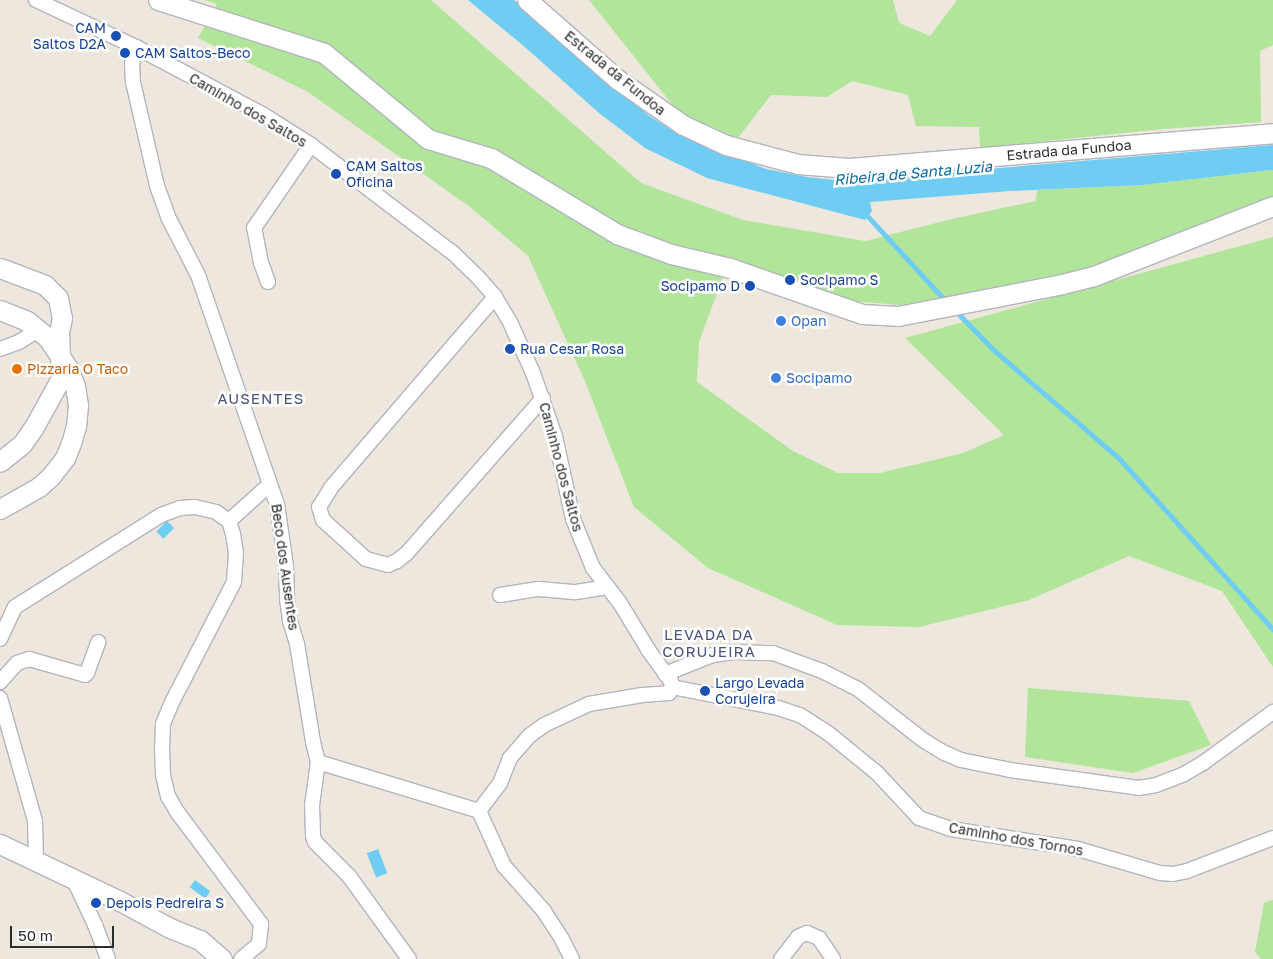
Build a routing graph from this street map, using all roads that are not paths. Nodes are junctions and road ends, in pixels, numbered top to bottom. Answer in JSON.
{"nodes":[{"id":1,"x":36,"y":0,"type":"edge"},
{"id":2,"x":158,"y":0,"type":"edge"},
{"id":3,"x":527,"y":0,"type":"edge"},
{"id":4,"x":136,"y":47,"type":"junction"},
{"id":5,"x":1273,"y":133,"type":"edge"},
{"id":6,"x":311,"y":145,"type":"junction"},
{"id":7,"x":1273,"y":206,"type":"edge"},
{"id":8,"x":0,"y":268,"type":"edge"},
{"id":9,"x":268,"y":282,"type":"dead end"},
{"id":10,"x":495,"y":297,"type":"junction"},
{"id":11,"x":0,"y":310,"type":"edge"},
{"id":12,"x":38,"y":330,"type":"junction"},
{"id":13,"x":0,"y":349,"type":"edge"},
{"id":14,"x":61,"y":357,"type":"junction"},
{"id":15,"x":543,"y":398,"type":"junction"},
{"id":16,"x":0,"y":462,"type":"edge"},
{"id":17,"x":269,"y":485,"type":"junction"},
{"id":18,"x":0,"y":509,"type":"edge"},
{"id":19,"x":229,"y":521,"type":"junction"},
{"id":20,"x":608,"y":587,"type":"junction"},
{"id":21,"x":500,"y":595,"type":"dead end"},
{"id":22,"x":0,"y":639,"type":"edge"},
{"id":23,"x":98,"y":642,"type":"dead end"},
{"id":24,"x":666,"y":674,"type":"junction"},
{"id":25,"x":0,"y":682,"type":"edge"},
{"id":26,"x":672,"y":687,"type":"junction"},
{"id":27,"x":0,"y":698,"type":"edge"},
{"id":28,"x":1273,"y":712,"type":"edge"},
{"id":29,"x":318,"y":762,"type":"junction"},
{"id":30,"x":479,"y":812,"type":"junction"},
{"id":31,"x":1273,"y":838,"type":"edge"},
{"id":32,"x":0,"y":844,"type":"edge"},
{"id":33,"x":36,"y":861,"type":"junction"},
{"id":34,"x":73,"y":878,"type":"junction"},
{"id":35,"x":108,"y":959,"type":"edge"},
{"id":36,"x":222,"y":959,"type":"edge"},
{"id":37,"x":241,"y":959,"type":"edge"},
{"id":38,"x":409,"y":959,"type":"edge"},
{"id":39,"x":572,"y":959,"type":"edge"},
{"id":40,"x":781,"y":959,"type":"edge"},
{"id":41,"x":833,"y":959,"type":"edge"}],
"edges":[{"from":1,"to":4,"type":"street","name":"Caminho dos Saltos"},
{"from":2,"to":7,"type":"main road"},
{"from":3,"to":5,"type":"main road","name":"Estrada da Fundoa"},
{"from":4,"to":6,"type":"street","name":"Caminho dos Saltos"},
{"from":4,"to":17,"type":"street","name":"Beco dos Ausentes"},
{"from":6,"to":9,"type":"street"},
{"from":6,"to":10,"type":"street","name":"Caminho dos Saltos"},
{"from":8,"to":14,"type":"main road"},
{"from":10,"to":15,"type":"street","name":"Caminho dos Saltos"},
{"from":10,"to":15,"type":"street"},
{"from":11,"to":12,"type":"main road"},
{"from":12,"to":13,"type":"street"},
{"from":12,"to":14,"type":"main road"},
{"from":14,"to":16,"type":"main road"},
{"from":14,"to":18,"type":"main road"},
{"from":15,"to":20,"type":"street","name":"Caminho dos Saltos"},
{"from":17,"to":19,"type":"street"},
{"from":17,"to":29,"type":"street","name":"Beco dos Ausentes"},
{"from":19,"to":22,"type":"street"},
{"from":19,"to":37,"type":"street"},
{"from":20,"to":21,"type":"street"},
{"from":20,"to":24,"type":"street","name":"Caminho dos Saltos"},
{"from":23,"to":25,"type":"street"},
{"from":24,"to":26,"type":"street","name":"Caminho dos Saltos"},
{"from":24,"to":28,"type":"street"},
{"from":26,"to":30,"type":"street"},
{"from":26,"to":31,"type":"street","name":"Caminho dos Tornos"},
{"from":27,"to":33,"type":"street"},
{"from":29,"to":30,"type":"street"},
{"from":29,"to":38,"type":"street"},
{"from":30,"to":39,"type":"street"},
{"from":32,"to":33,"type":"main road"},
{"from":33,"to":34,"type":"main road"},
{"from":34,"to":35,"type":"street"},
{"from":34,"to":36,"type":"main road"},
{"from":40,"to":41,"type":"street"}]}
